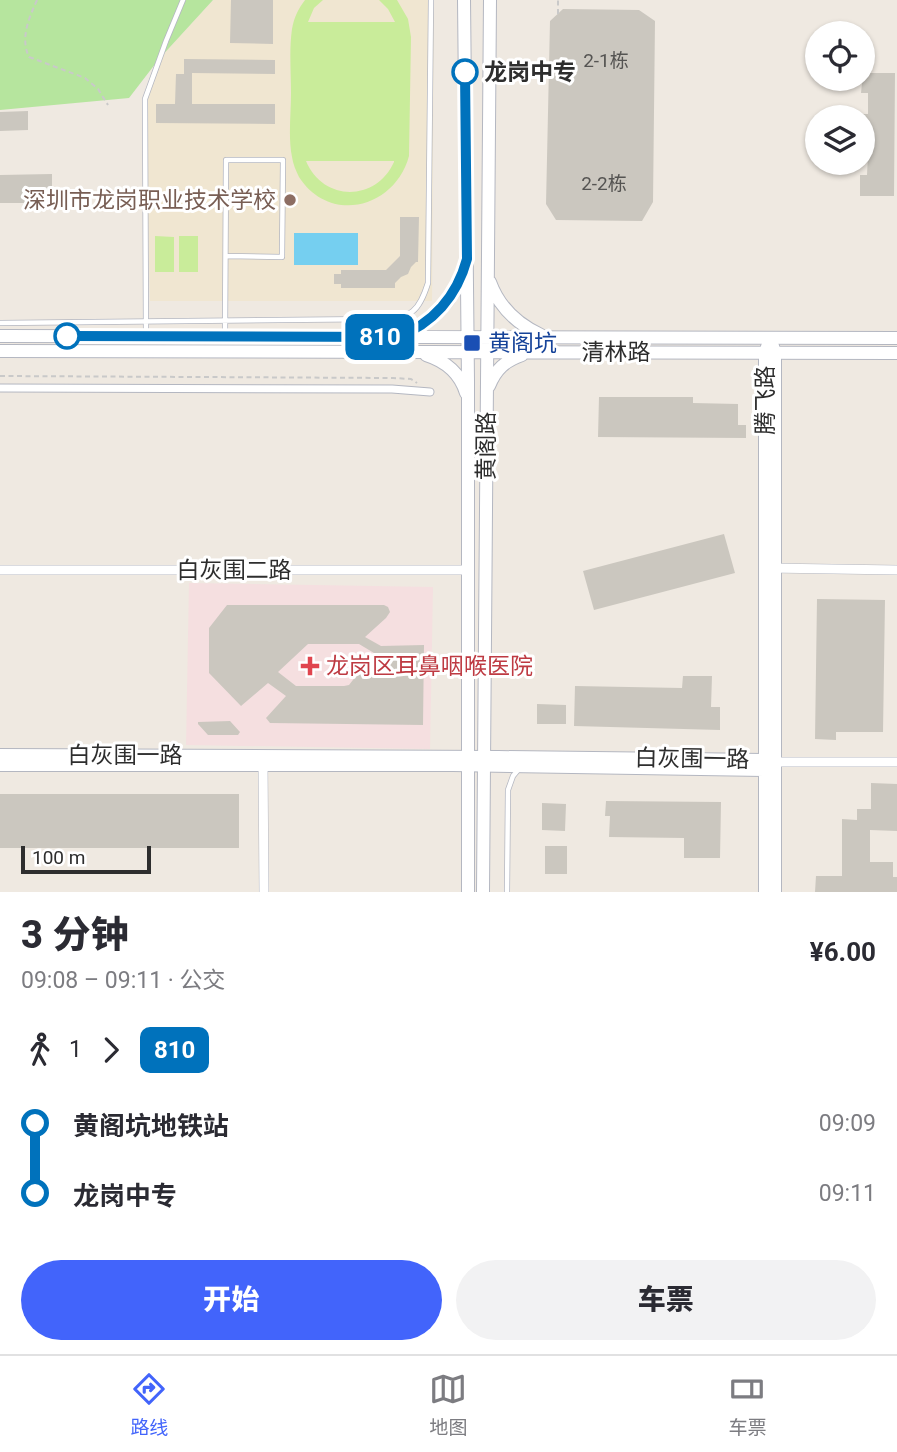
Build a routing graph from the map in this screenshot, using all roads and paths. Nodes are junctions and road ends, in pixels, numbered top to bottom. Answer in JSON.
{"nodes":[{"id":1,"x":37,"y":0,"type":"edge"},
{"id":2,"x":183,"y":0,"type":"edge"},
{"id":3,"x":430,"y":0,"type":"edge"},
{"id":4,"x":464,"y":0,"type":"edge"},
{"id":5,"x":491,"y":0,"type":"edge"},
{"id":6,"x":558,"y":0,"type":"edge"},
{"id":7,"x":558,"y":14,"type":"dead end"},
{"id":8,"x":108,"y":106,"type":"dead end"},
{"id":9,"x":226,"y":256,"type":"junction"},
{"id":10,"x":467,"y":259,"type":"junction"},
{"id":11,"x":488,"y":272,"type":"junction"},
{"id":12,"x":225,"y":320,"type":"junction"},
{"id":13,"x":146,"y":321,"type":"junction"},
{"id":14,"x":0,"y":323,"type":"edge"},
{"id":15,"x":0,"y":336,"type":"edge"},
{"id":16,"x":146,"y":336,"type":"junction"},
{"id":17,"x":225,"y":336,"type":"junction"},
{"id":18,"x":323,"y":337,"type":"junction"},
{"id":19,"x":397,"y":337,"type":"junction"},
{"id":20,"x":467,"y":337,"type":"junction"},
{"id":21,"x":487,"y":337,"type":"junction"},
{"id":22,"x":552,"y":337,"type":"junction"},
{"id":23,"x":770,"y":338,"type":"junction"},
{"id":24,"x":897,"y":338,"type":"edge"},
{"id":25,"x":0,"y":351,"type":"edge"},
{"id":26,"x":322,"y":352,"type":"junction"},
{"id":27,"x":414,"y":352,"type":"junction"},
{"id":28,"x":468,"y":352,"type":"junction"},
{"id":29,"x":487,"y":352,"type":"junction"},
{"id":30,"x":536,"y":352,"type":"junction"},
{"id":31,"x":770,"y":353,"type":"junction"},
{"id":32,"x":897,"y":353,"type":"edge"},
{"id":33,"x":0,"y":376,"type":"edge"},
{"id":34,"x":0,"y":388,"type":"edge"},
{"id":35,"x":430,"y":392,"type":"joint"},
{"id":36,"x":486,"y":400,"type":"junction"},
{"id":37,"x":468,"y":401,"type":"junction"},
{"id":38,"x":770,"y":568,"type":"junction"},
{"id":39,"x":0,"y":570,"type":"edge"},
{"id":40,"x":468,"y":570,"type":"junction"},
{"id":41,"x":897,"y":570,"type":"edge"},
{"id":42,"x":0,"y":755,"type":"edge"},
{"id":43,"x":263,"y":760,"type":"junction"},
{"id":44,"x":469,"y":761,"type":"junction"},
{"id":45,"x":484,"y":761,"type":"junction"},
{"id":46,"x":897,"y":762,"type":"edge"},
{"id":47,"x":768,"y":764,"type":"junction"},
{"id":48,"x":0,"y":765,"type":"edge"},
{"id":49,"x":526,"y":766,"type":"junction"},
{"id":50,"x":264,"y":892,"type":"edge"},
{"id":51,"x":468,"y":892,"type":"edge"},
{"id":52,"x":483,"y":892,"type":"edge"},
{"id":53,"x":508,"y":892,"type":"edge"},
{"id":54,"x":765,"y":892,"type":"edge"},
{"id":55,"x":775,"y":892,"type":"edge"}],
"edges":[{"from":1,"to":8,"type":"path"},
{"from":2,"to":13,"type":"lane"},
{"from":3,"to":12,"type":"lane"},
{"from":4,"to":10,"type":"main road","name":"黄阁路"},
{"from":5,"to":11,"type":"main road","name":"黄阁路"},
{"from":6,"to":7,"type":"path"},
{"from":9,"to":9,"type":"lane"},
{"from":9,"to":12,"type":"lane"},
{"from":10,"to":19,"type":"main road"},
{"from":10,"to":20,"type":"main road","name":"黄阁路"},
{"from":11,"to":21,"type":"main road","name":"黄阁路"},
{"from":11,"to":22,"type":"main road"},
{"from":12,"to":13,"type":"lane"},
{"from":12,"to":17,"type":"lane"},
{"from":13,"to":14,"type":"lane"},
{"from":13,"to":16,"type":"lane"},
{"from":15,"to":16,"type":"main road","name":"清林路"},
{"from":16,"to":17,"type":"main road","name":"清林路"},
{"from":17,"to":18,"type":"main road","name":"清林路"},
{"from":18,"to":19,"type":"main road","name":"清林路"},
{"from":18,"to":26,"type":"main road"},
{"from":19,"to":20,"type":"main road","name":"清林路"},
{"from":20,"to":21,"type":"main road","name":"清林路"},
{"from":20,"to":28,"type":"main road","name":"黄阁路"},
{"from":21,"to":22,"type":"main road","name":"清林路"},
{"from":21,"to":29,"type":"main road","name":"黄阁路"},
{"from":22,"to":23,"type":"main road","name":"清林路"},
{"from":23,"to":24,"type":"main road","name":"清林路"},
{"from":23,"to":31,"type":"main road","name":"腾飞路"},
{"from":25,"to":26,"type":"main road","name":"清林路"},
{"from":26,"to":27,"type":"main road","name":"清林路"},
{"from":27,"to":28,"type":"main road","name":"清林路"},
{"from":27,"to":37,"type":"main road"},
{"from":28,"to":29,"type":"main road","name":"清林路"},
{"from":28,"to":37,"type":"main road","name":"黄阁路"},
{"from":29,"to":30,"type":"main road","name":"清林路"},
{"from":29,"to":36,"type":"main road","name":"黄阁路"},
{"from":30,"to":31,"type":"main road","name":"清林路"},
{"from":30,"to":36,"type":"main road"},
{"from":31,"to":32,"type":"main road","name":"清林路"},
{"from":31,"to":38,"type":"main road","name":"腾飞路"},
{"from":33,"to":35,"type":"path"},
{"from":34,"to":35,"type":"street"},
{"from":36,"to":45,"type":"main road","name":"黄阁路"},
{"from":37,"to":40,"type":"main road","name":"黄阁路"},
{"from":38,"to":41,"type":"street"},
{"from":38,"to":47,"type":"main road","name":"腾飞路"},
{"from":39,"to":40,"type":"street","name":"白灰围二路"},
{"from":40,"to":44,"type":"main road","name":"黄阁路"},
{"from":42,"to":43,"type":"main road","name":"白灰围一路"},
{"from":43,"to":44,"type":"main road","name":"白灰围一路"},
{"from":43,"to":48,"type":"main road","name":"白灰围一路"},
{"from":43,"to":50,"type":"street"},
{"from":44,"to":45,"type":"main road","name":"白灰围一路"},
{"from":44,"to":51,"type":"main road","name":"黄阁路"},
{"from":45,"to":47,"type":"main road","name":"白灰围一路"},
{"from":45,"to":49,"type":"main road","name":"白灰围一路"},
{"from":45,"to":52,"type":"main road","name":"黄阁路"},
{"from":46,"to":47,"type":"street"},
{"from":47,"to":49,"type":"main road","name":"白灰围一路"},
{"from":47,"to":54,"type":"main road","name":"腾飞路"},
{"from":47,"to":55,"type":"main road","name":"腾飞路"},
{"from":49,"to":53,"type":"lane"}]}
